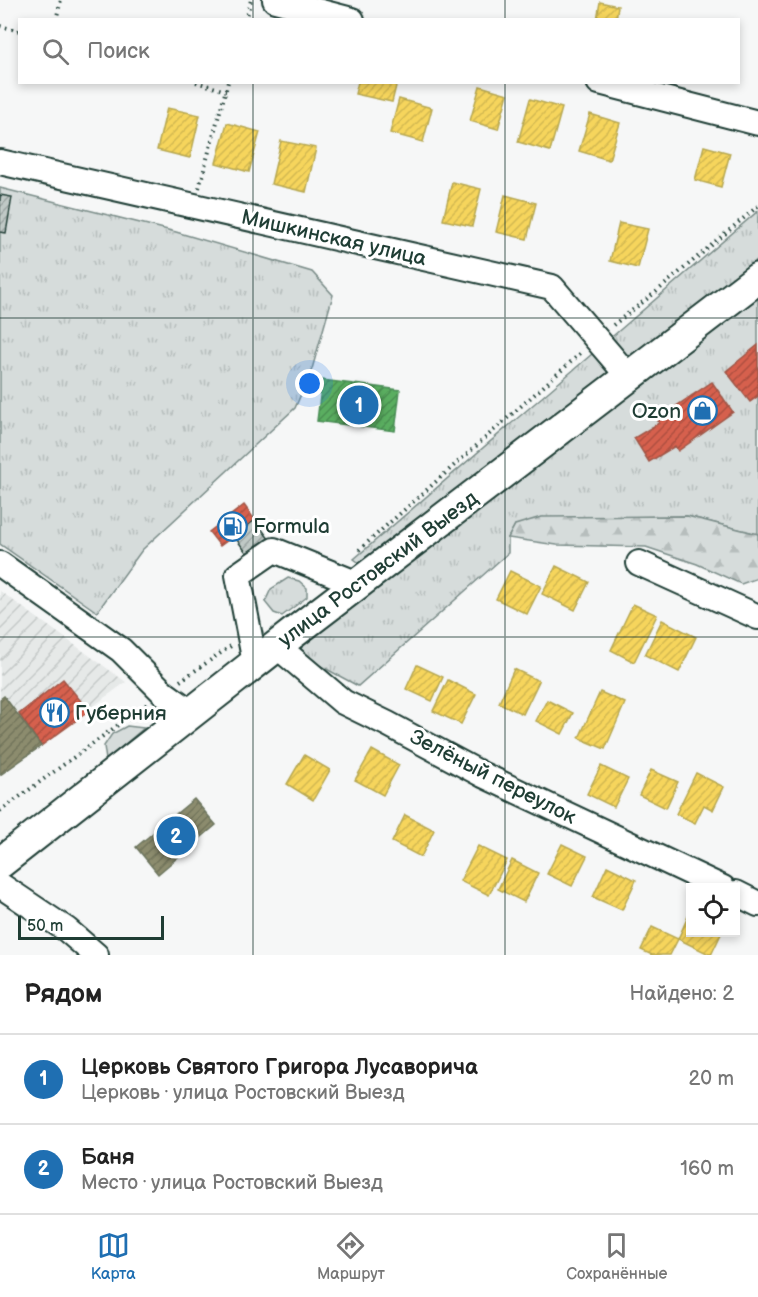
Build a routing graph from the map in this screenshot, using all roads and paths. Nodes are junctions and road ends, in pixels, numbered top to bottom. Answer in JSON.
{"nodes":[{"id":1,"x":62,"y":0,"type":"edge"},
{"id":2,"x":251,"y":0,"type":"edge"},
{"id":3,"x":275,"y":0,"type":"edge"},
{"id":4,"x":57,"y":18,"type":"edge"},
{"id":5,"x":246,"y":18,"type":"edge"},
{"id":6,"x":344,"y":18,"type":"edge"},
{"id":7,"x":0,"y":26,"type":"edge"},
{"id":8,"x":18,"y":30,"type":"edge"},
{"id":9,"x":202,"y":84,"type":"edge"},
{"id":10,"x":228,"y":84,"type":"edge"},
{"id":11,"x":607,"y":84,"type":"edge"},
{"id":12,"x":226,"y":92,"type":"junction"},
{"id":13,"x":758,"y":123,"type":"edge"},
{"id":14,"x":0,"y":162,"type":"edge"},
{"id":15,"x":194,"y":206,"type":"junction"},
{"id":16,"x":758,"y":206,"type":"edge"},
{"id":17,"x":758,"y":278,"type":"edge"},
{"id":18,"x":597,"y":340,"type":"junction"},
{"id":19,"x":629,"y":377,"type":"junction"},
{"id":20,"x":639,"y":563,"type":"dead end"},
{"id":21,"x":0,"y":564,"type":"edge"},
{"id":22,"x":347,"y":579,"type":"junction"},
{"id":23,"x":758,"y":617,"type":"edge"},
{"id":24,"x":260,"y":649,"type":"junction"},
{"id":25,"x":164,"y":693,"type":"junction"},
{"id":26,"x":192,"y":713,"type":"junction"},
{"id":27,"x":0,"y":811,"type":"edge"},
{"id":28,"x":0,"y":863,"type":"edge"},
{"id":29,"x":712,"y":883,"type":"edge"},
{"id":30,"x":0,"y":885,"type":"edge"},
{"id":31,"x":740,"y":895,"type":"edge"},
{"id":32,"x":758,"y":904,"type":"edge"},
{"id":33,"x":96,"y":955,"type":"edge"}],
"edges":[{"from":1,"to":4,"type":"path"},
{"from":2,"to":5,"type":"path"},
{"from":3,"to":6,"type":"street"},
{"from":7,"to":8,"type":"path"},
{"from":9,"to":12,"type":"path"},
{"from":10,"to":12,"type":"path"},
{"from":11,"to":13,"type":"street"},
{"from":12,"to":15,"type":"path"},
{"from":14,"to":15,"type":"street","name":"Мишкинская улица"},
{"from":15,"to":18,"type":"street","name":"Мишкинская улица"},
{"from":16,"to":18,"type":"path"},
{"from":17,"to":19,"type":"main road","name":"улица Ростовский Выезд"},
{"from":18,"to":19,"type":"street","name":"Мишкинская улица"},
{"from":18,"to":22,"type":"path"},
{"from":19,"to":22,"type":"main road","name":"улица Ростовский Выезд"},
{"from":20,"to":23,"type":"street"},
{"from":21,"to":25,"type":"street"},
{"from":22,"to":24,"type":"main road","name":"улица Ростовский Выезд"},
{"from":22,"to":24,"type":"street"},
{"from":24,"to":25,"type":"path"},
{"from":24,"to":26,"type":"main road","name":"улица Ростовский Выезд"},
{"from":24,"to":29,"type":"street","name":"Зелёный переулок"},
{"from":25,"to":26,"type":"street"},
{"from":25,"to":27,"type":"path"},
{"from":26,"to":28,"type":"main road","name":"улица Ростовский Выезд"},
{"from":30,"to":33,"type":"street"},
{"from":31,"to":32,"type":"street"}]}
